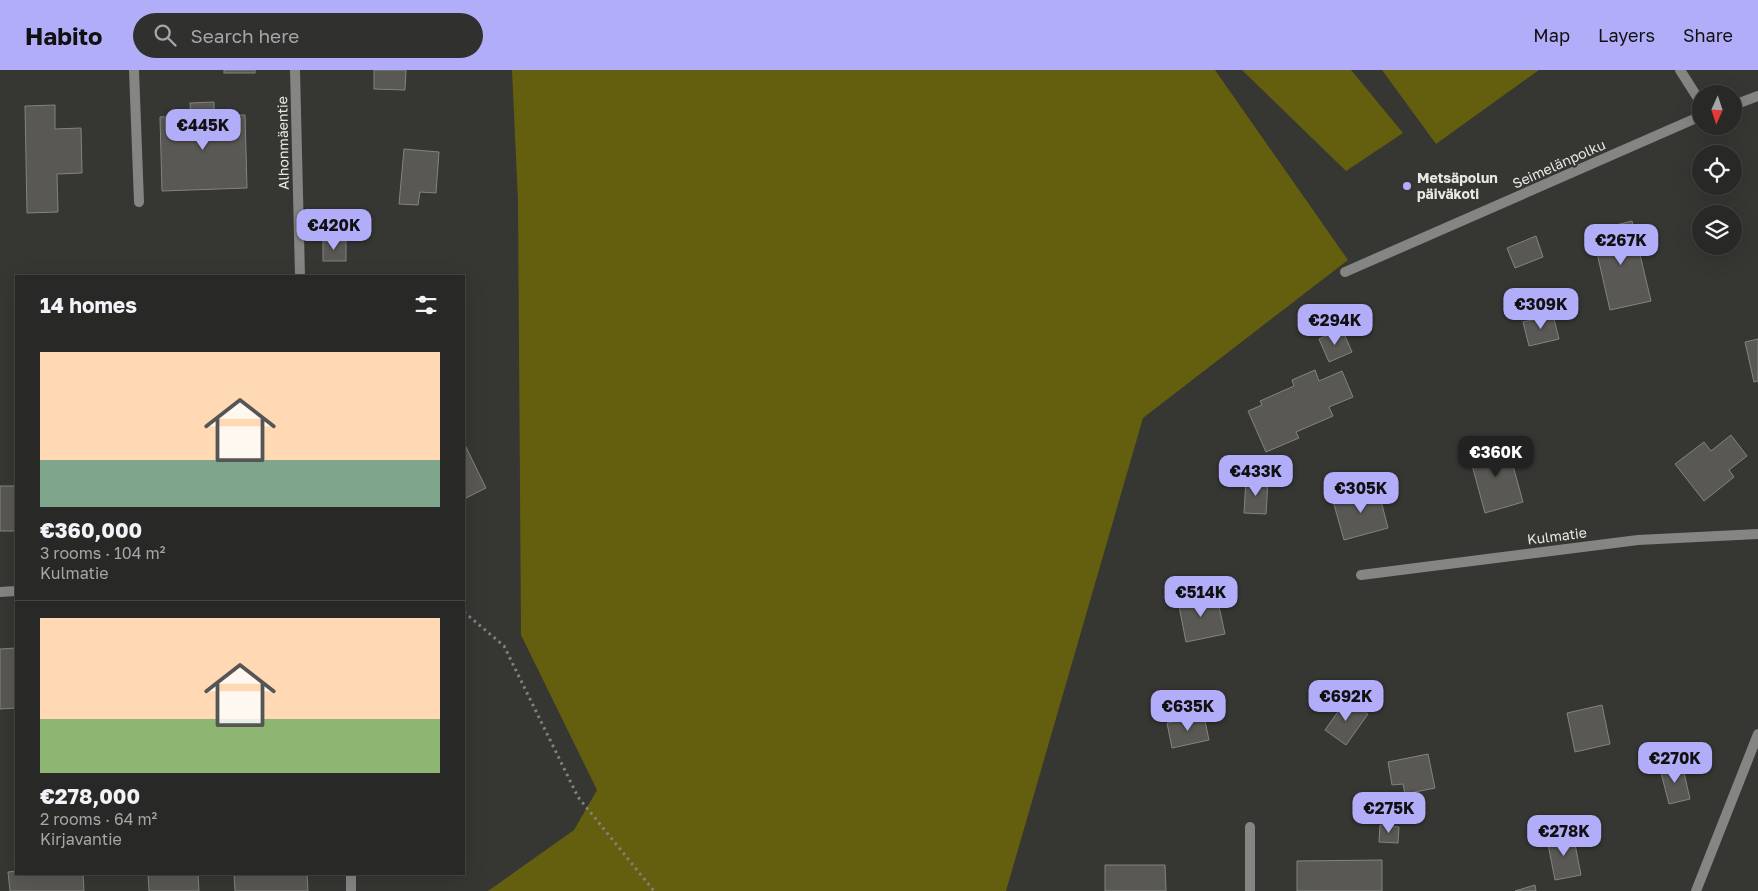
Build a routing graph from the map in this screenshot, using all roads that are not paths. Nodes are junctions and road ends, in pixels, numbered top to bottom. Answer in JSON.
{"nodes":[{"id":1,"x":134,"y":70,"type":"edge"},
{"id":2,"x":295,"y":70,"type":"edge"},
{"id":3,"x":1680,"y":70,"type":"edge"},
{"id":4,"x":1692,"y":89,"type":"edge"},
{"id":5,"x":1758,"y":96,"type":"edge"},
{"id":6,"x":1742,"y":101,"type":"edge"},
{"id":7,"x":1692,"y":120,"type":"edge"},
{"id":8,"x":139,"y":202,"type":"dead end"},
{"id":9,"x":1344,"y":272,"type":"dead end"},
{"id":10,"x":300,"y":275,"type":"edge"},
{"id":11,"x":1758,"y":534,"type":"edge"},
{"id":12,"x":1361,"y":575,"type":"dead end"},
{"id":13,"x":15,"y":591,"type":"edge"},
{"id":14,"x":0,"y":592,"type":"edge"},
{"id":15,"x":1758,"y":734,"type":"edge"},
{"id":16,"x":1250,"y":827,"type":"dead end"},
{"id":17,"x":351,"y":875,"type":"edge"},
{"id":18,"x":351,"y":891,"type":"edge"},
{"id":19,"x":1250,"y":891,"type":"edge"},
{"id":20,"x":1696,"y":891,"type":"edge"}],
"edges":[{"from":1,"to":8,"type":"street"},
{"from":2,"to":10,"type":"street","name":"Alhonmäentie"},
{"from":3,"to":4,"type":"street"},
{"from":5,"to":6,"type":"street"},
{"from":7,"to":9,"type":"street","name":"Seimelänpolku"},
{"from":11,"to":12,"type":"street","name":"Kulmatie"},
{"from":13,"to":14,"type":"street"},
{"from":15,"to":20,"type":"street"},
{"from":16,"to":19,"type":"street"},
{"from":17,"to":18,"type":"street"}]}
